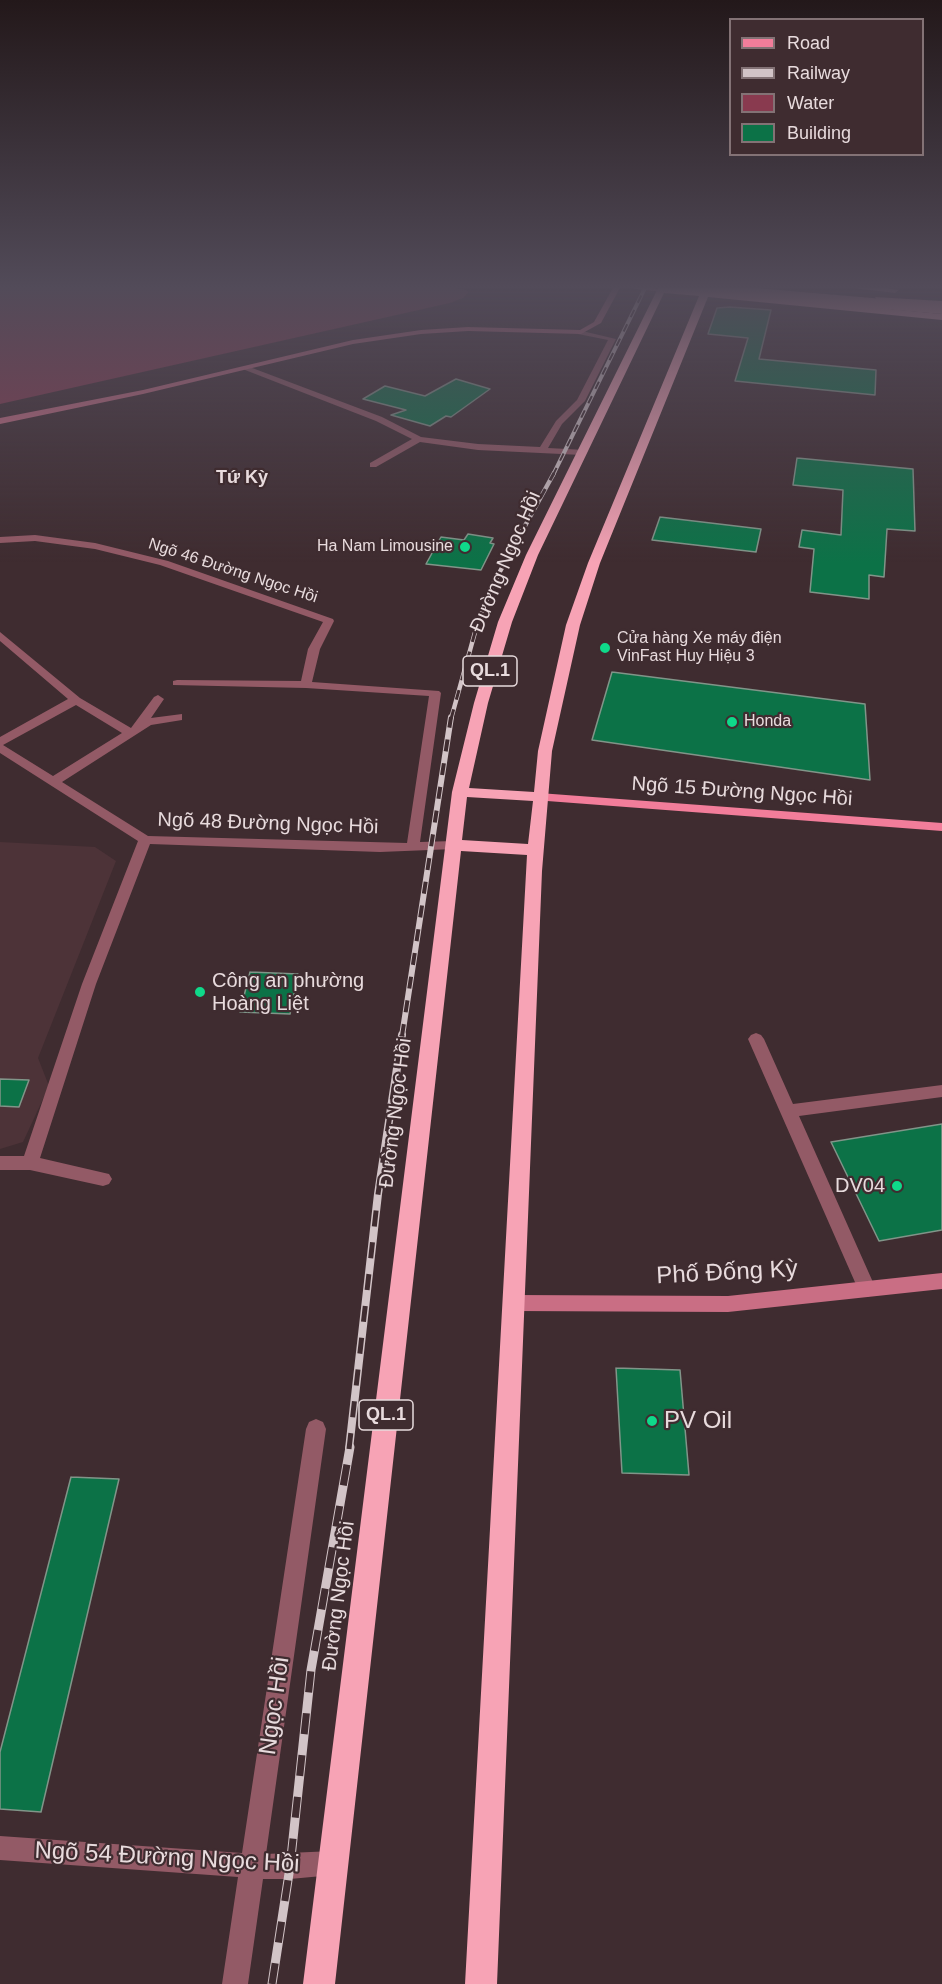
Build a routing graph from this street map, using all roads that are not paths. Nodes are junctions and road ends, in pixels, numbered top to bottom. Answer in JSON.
{"nodes":[{"id":1,"x":199,"y":379,"type":"edge"},
{"id":2,"x":272,"y":379,"type":"edge"},
{"id":3,"x":592,"y":379,"type":"edge"},
{"id":4,"x":618,"y":379,"type":"edge"},
{"id":5,"x":670,"y":379,"type":"edge"},
{"id":6,"x":0,"y":421,"type":"edge"},
{"id":7,"x":419,"y":439,"type":"junction"},
{"id":8,"x":543,"y":449,"type":"junction"},
{"id":9,"x":582,"y":452,"type":"junction"},
{"id":10,"x":373,"y":465,"type":"dead end"},
{"id":11,"x":0,"y":540,"type":"edge"},
{"id":12,"x":0,"y":635,"type":"edge"},
{"id":13,"x":177,"y":683,"type":"dead end"},
{"id":14,"x":306,"y":685,"type":"junction"},
{"id":15,"x":158,"y":699,"type":"dead end"},
{"id":16,"x":76,"y":700,"type":"junction"},
{"id":17,"x":177,"y":717,"type":"dead end"},
{"id":18,"x":140,"y":727,"type":"junction"},
{"id":19,"x":2,"y":743,"type":"edge"},
{"id":20,"x":53,"y":782,"type":"junction"},
{"id":21,"x":460,"y":792,"type":"junction"},
{"id":22,"x":539,"y":797,"type":"junction"},
{"id":23,"x":942,"y":827,"type":"edge"},
{"id":24,"x":145,"y":840,"type":"junction"},
{"id":25,"x":454,"y":845,"type":"junction"},
{"id":26,"x":413,"y":848,"type":"junction"},
{"id":27,"x":536,"y":850,"type":"junction"},
{"id":28,"x":756,"y":1039,"type":"dead end"},
{"id":29,"x":942,"y":1091,"type":"edge"},
{"id":30,"x":790,"y":1111,"type":"junction"},
{"id":31,"x":0,"y":1162,"type":"edge"},
{"id":32,"x":30,"y":1163,"type":"junction"},
{"id":33,"x":103,"y":1179,"type":"dead end"},
{"id":34,"x":942,"y":1281,"type":"edge"},
{"id":35,"x":867,"y":1289,"type":"junction"},
{"id":36,"x":514,"y":1303,"type":"junction"},
{"id":37,"x":316,"y":1429,"type":"dead end"},
{"id":38,"x":0,"y":1848,"type":"edge"},
{"id":39,"x":333,"y":1863,"type":"junction"},
{"id":40,"x":251,"y":1866,"type":"junction"},
{"id":41,"x":235,"y":1984,"type":"edge"},
{"id":42,"x":319,"y":1984,"type":"edge"},
{"id":43,"x":481,"y":1984,"type":"edge"}],
"edges":[{"from":1,"to":6,"type":"street"},
{"from":2,"to":7,"type":"street"},
{"from":3,"to":8,"type":"street"},
{"from":4,"to":9,"type":"highway","name":"Đường Ngọc Hồi","number":"QL.1"},
{"from":5,"to":22,"type":"highway"},
{"from":7,"to":8,"type":"street"},
{"from":7,"to":10,"type":"street"},
{"from":8,"to":9,"type":"street"},
{"from":9,"to":21,"type":"highway","name":"Đường Ngọc Hồi","number":"QL.1"},
{"from":11,"to":14,"type":"street","name":"Ngõ 46 Đường Ngọc Hồi"},
{"from":12,"to":16,"type":"street"},
{"from":13,"to":14,"type":"street"},
{"from":14,"to":26,"type":"street"},
{"from":15,"to":18,"type":"street"},
{"from":16,"to":18,"type":"street"},
{"from":16,"to":19,"type":"street"},
{"from":17,"to":18,"type":"street"},
{"from":18,"to":20,"type":"street"},
{"from":19,"to":20,"type":"street","name":"Ngõ 48 Đường Ngọc Hồi"},
{"from":20,"to":24,"type":"street","name":"Ngõ 48 Đường Ngọc Hồi"},
{"from":21,"to":22,"type":"highway"},
{"from":21,"to":25,"type":"highway","name":"Đường Ngọc Hồi","number":"QL.1"},
{"from":22,"to":23,"type":"main road","name":"Ngõ 15 Đường Ngọc Hồi"},
{"from":22,"to":27,"type":"highway"},
{"from":24,"to":26,"type":"street","name":"Ngõ 48 Đường Ngọc Hồi"},
{"from":24,"to":32,"type":"street"},
{"from":25,"to":26,"type":"street","name":"Ngõ 48 Đường Ngọc Hồi"},
{"from":25,"to":27,"type":"highway"},
{"from":25,"to":39,"type":"highway","name":"Đường Ngọc Hồi","number":"QL.1"},
{"from":27,"to":36,"type":"highway"},
{"from":28,"to":30,"type":"street"},
{"from":29,"to":30,"type":"street"},
{"from":30,"to":35,"type":"street"},
{"from":31,"to":32,"type":"street"},
{"from":32,"to":33,"type":"street"},
{"from":34,"to":35,"type":"street","name":"Phố Đống Kỳ"},
{"from":35,"to":36,"type":"street","name":"Phố Đống Kỳ"},
{"from":36,"to":43,"type":"highway"},
{"from":37,"to":40,"type":"street","name":"Ngọc Hồi"},
{"from":38,"to":40,"type":"street","name":"Ngõ 54 Đường Ngọc Hồi"},
{"from":39,"to":40,"type":"street","name":"Ngõ 54 Đường Ngọc Hồi"},
{"from":39,"to":42,"type":"highway","name":"Đường Ngọc Hồi","number":"QL.1"},
{"from":40,"to":41,"type":"street","name":"Ngọc Hồi"}]}
